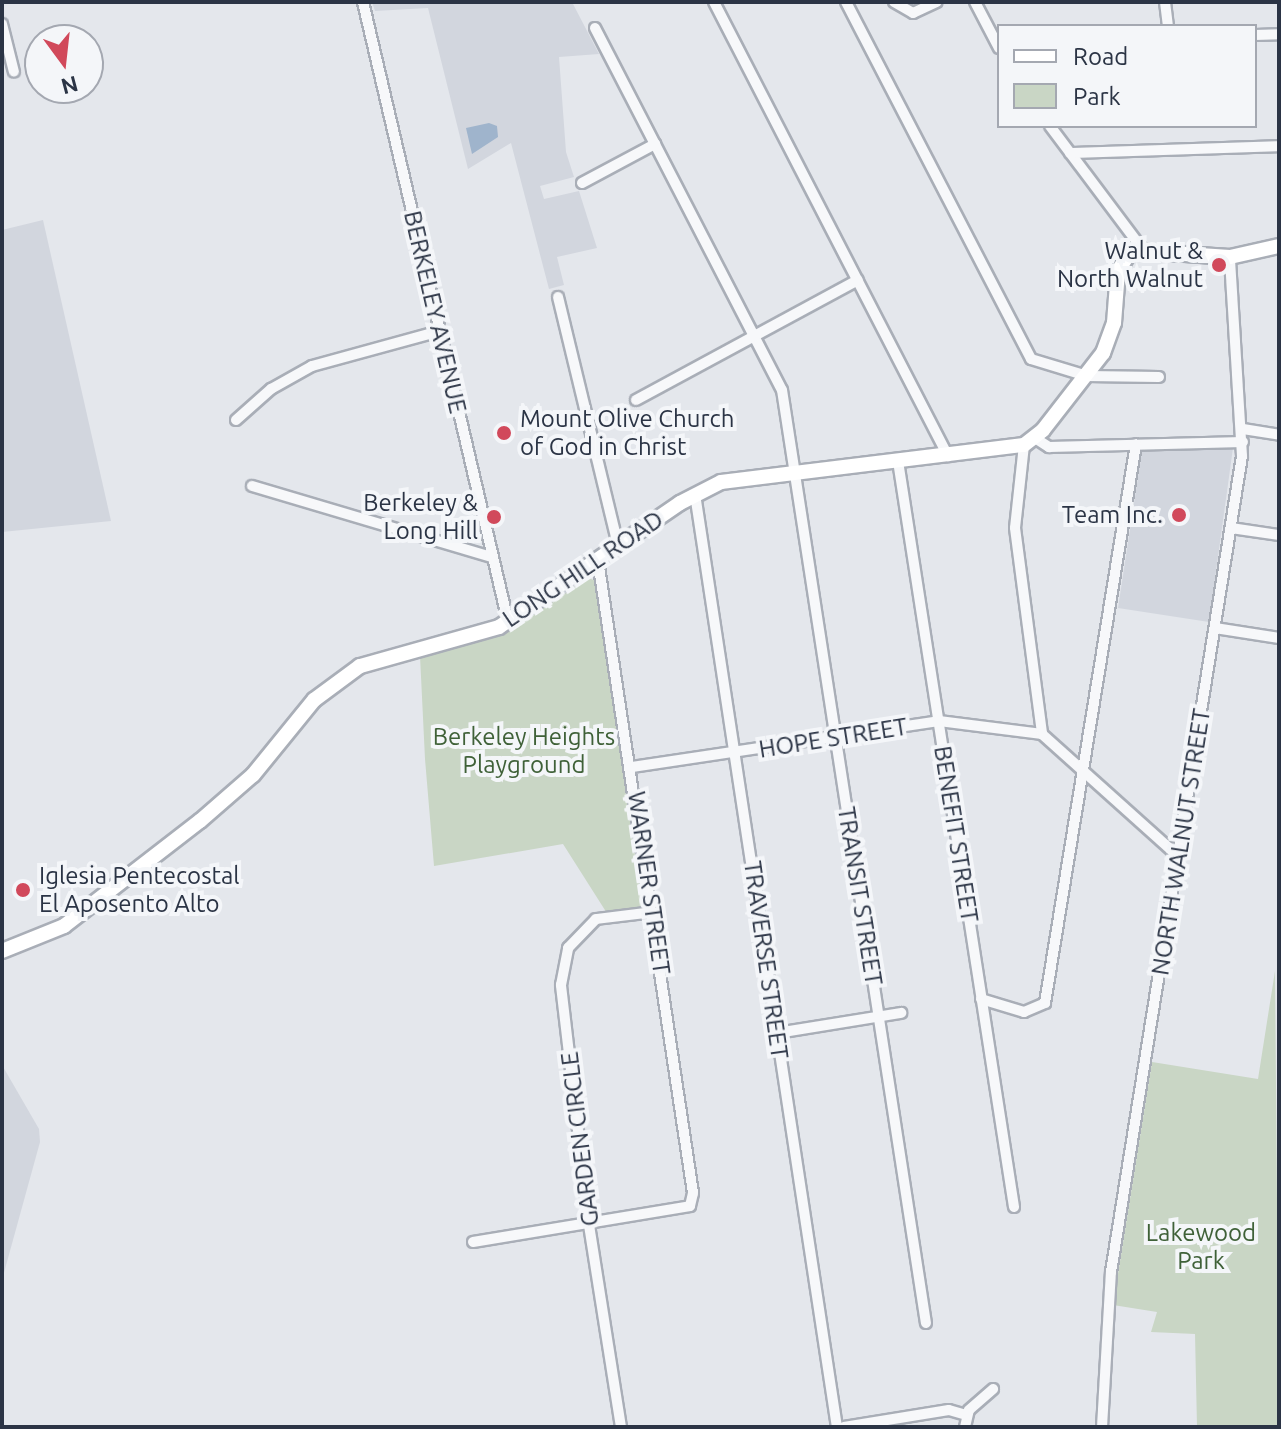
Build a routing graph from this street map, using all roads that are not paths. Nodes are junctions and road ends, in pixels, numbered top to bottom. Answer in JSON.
{"nodes":[{"id":1,"x":363,"y":2,"type":"edge"},
{"id":2,"x":714,"y":2,"type":"edge"},
{"id":3,"x":846,"y":2,"type":"edge"},
{"id":4,"x":894,"y":2,"type":"edge"},
{"id":5,"x":937,"y":2,"type":"edge"},
{"id":6,"x":975,"y":2,"type":"edge"},
{"id":7,"x":1165,"y":2,"type":"edge"},
{"id":8,"x":2,"y":24,"type":"edge"},
{"id":9,"x":1168,"y":24,"type":"edge"},
{"id":10,"x":595,"y":28,"type":"dead end"},
{"id":11,"x":1279,"y":34,"type":"edge"},
{"id":12,"x":1257,"y":35,"type":"edge"},
{"id":13,"x":997,"y":44,"type":"edge"},
{"id":14,"x":14,"y":72,"type":"dead end"},
{"id":15,"x":1051,"y":128,"type":"edge"},
{"id":16,"x":655,"y":144,"type":"junction"},
{"id":17,"x":1279,"y":146,"type":"edge"},
{"id":18,"x":1070,"y":153,"type":"junction"},
{"id":19,"x":582,"y":183,"type":"dead end"},
{"id":20,"x":1279,"y":246,"type":"edge"},
{"id":21,"x":1144,"y":251,"type":"junction"},
{"id":22,"x":1230,"y":257,"type":"junction"},
{"id":23,"x":858,"y":280,"type":"junction"},
{"id":24,"x":558,"y":297,"type":"dead end"},
{"id":25,"x":440,"y":331,"type":"junction"},
{"id":26,"x":758,"y":335,"type":"junction"},
{"id":27,"x":1087,"y":376,"type":"junction"},
{"id":28,"x":1159,"y":377,"type":"dead end"},
{"id":29,"x":636,"y":400,"type":"dead end"},
{"id":30,"x":236,"y":420,"type":"dead end"},
{"id":31,"x":1243,"y":429,"type":"junction"},
{"id":32,"x":1279,"y":435,"type":"edge"},
{"id":33,"x":1030,"y":441,"type":"junction"},
{"id":34,"x":1243,"y":442,"type":"junction"},
{"id":35,"x":1136,"y":444,"type":"junction"},
{"id":36,"x":948,"y":456,"type":"junction"},
{"id":37,"x":898,"y":461,"type":"junction"},
{"id":38,"x":795,"y":470,"type":"junction"},
{"id":39,"x":252,"y":486,"type":"dead end"},
{"id":40,"x":695,"y":494,"type":"junction"},
{"id":41,"x":1231,"y":528,"type":"junction"},
{"id":42,"x":1279,"y":535,"type":"edge"},
{"id":43,"x":618,"y":545,"type":"junction"},
{"id":44,"x":492,"y":557,"type":"junction"},
{"id":45,"x":598,"y":560,"type":"junction"},
{"id":46,"x":508,"y":621,"type":"junction"},
{"id":47,"x":1215,"y":628,"type":"junction"},
{"id":48,"x":1279,"y":638,"type":"edge"},
{"id":49,"x":939,"y":721,"type":"junction"},
{"id":50,"x":1042,"y":734,"type":"junction"},
{"id":51,"x":836,"y":737,"type":"junction"},
{"id":52,"x":735,"y":753,"type":"junction"},
{"id":53,"x":632,"y":767,"type":"junction"},
{"id":54,"x":1083,"y":772,"type":"junction"},
{"id":55,"x":1179,"y":857,"type":"junction"},
{"id":56,"x":653,"y":912,"type":"junction"},
{"id":57,"x":2,"y":951,"type":"edge"},
{"id":58,"x":981,"y":999,"type":"junction"},
{"id":59,"x":901,"y":1013,"type":"dead end"},
{"id":60,"x":878,"y":1016,"type":"junction"},
{"id":61,"x":777,"y":1033,"type":"junction"},
{"id":62,"x":1014,"y":1207,"type":"dead end"},
{"id":63,"x":589,"y":1224,"type":"junction"},
{"id":64,"x":473,"y":1242,"type":"dead end"},
{"id":65,"x":926,"y":1323,"type":"dead end"},
{"id":66,"x":993,"y":1389,"type":"dead end"},
{"id":67,"x":966,"y":1415,"type":"junction"},
{"id":68,"x":621,"y":1427,"type":"edge"},
{"id":69,"x":837,"y":1427,"type":"edge"},
{"id":70,"x":844,"y":1427,"type":"edge"},
{"id":71,"x":965,"y":1427,"type":"edge"},
{"id":72,"x":1102,"y":1427,"type":"edge"}],
"edges":[{"from":1,"to":25,"type":"street","name":"BERKELEY AVENUE"},
{"from":2,"to":23,"type":"street"},
{"from":3,"to":27,"type":"street"},
{"from":4,"to":5,"type":"street"},
{"from":6,"to":13,"type":"street"},
{"from":7,"to":9,"type":"street"},
{"from":8,"to":14,"type":"street"},
{"from":10,"to":16,"type":"street","name":"TRANSIT STREET"},
{"from":11,"to":12,"type":"street"},
{"from":15,"to":18,"type":"street"},
{"from":16,"to":19,"type":"street"},
{"from":16,"to":26,"type":"street","name":"TRANSIT STREET"},
{"from":17,"to":18,"type":"street"},
{"from":18,"to":21,"type":"street"},
{"from":20,"to":22,"type":"main road"},
{"from":21,"to":22,"type":"main road"},
{"from":21,"to":27,"type":"main road"},
{"from":22,"to":31,"type":"street","name":"NORTH WALNUT STREET"},
{"from":23,"to":26,"type":"street"},
{"from":23,"to":36,"type":"street"},
{"from":24,"to":43,"type":"street"},
{"from":25,"to":30,"type":"street"},
{"from":25,"to":44,"type":"street","name":"BERKELEY AVENUE"},
{"from":26,"to":29,"type":"street"},
{"from":26,"to":38,"type":"street","name":"TRANSIT STREET"},
{"from":27,"to":28,"type":"street"},
{"from":27,"to":33,"type":"main road"},
{"from":31,"to":32,"type":"street"},
{"from":31,"to":34,"type":"street","name":"NORTH WALNUT STREET"},
{"from":33,"to":35,"type":"street"},
{"from":33,"to":36,"type":"main road","name":"LONG HILL ROAD"},
{"from":33,"to":50,"type":"street"},
{"from":34,"to":35,"type":"street"},
{"from":34,"to":41,"type":"street","name":"NORTH WALNUT STREET"},
{"from":35,"to":54,"type":"street"},
{"from":36,"to":37,"type":"main road","name":"LONG HILL ROAD"},
{"from":37,"to":38,"type":"main road","name":"LONG HILL ROAD"},
{"from":37,"to":49,"type":"street","name":"BENEFIT STREET"},
{"from":38,"to":40,"type":"main road","name":"LONG HILL ROAD"},
{"from":38,"to":51,"type":"street","name":"TRANSIT STREET"},
{"from":39,"to":44,"type":"street"},
{"from":40,"to":43,"type":"main road","name":"LONG HILL ROAD"},
{"from":40,"to":52,"type":"street","name":"TRAVERSE STREET"},
{"from":41,"to":42,"type":"street"},
{"from":41,"to":47,"type":"street","name":"NORTH WALNUT STREET"},
{"from":43,"to":45,"type":"main road","name":"LONG HILL ROAD"},
{"from":44,"to":46,"type":"street","name":"BERKELEY AVENUE"},
{"from":45,"to":46,"type":"main road","name":"LONG HILL ROAD"},
{"from":45,"to":53,"type":"street","name":"WARNER STREET"},
{"from":46,"to":57,"type":"main road","name":"LONG HILL ROAD"},
{"from":47,"to":48,"type":"street"},
{"from":47,"to":55,"type":"street","name":"NORTH WALNUT STREET"},
{"from":49,"to":50,"type":"street","name":"HOPE STREET"},
{"from":49,"to":51,"type":"street","name":"HOPE STREET"},
{"from":49,"to":58,"type":"street","name":"BENEFIT STREET"},
{"from":50,"to":54,"type":"street"},
{"from":51,"to":52,"type":"street","name":"HOPE STREET"},
{"from":51,"to":60,"type":"street","name":"TRANSIT STREET"},
{"from":52,"to":53,"type":"street","name":"HOPE STREET"},
{"from":52,"to":61,"type":"street","name":"TRAVERSE STREET"},
{"from":53,"to":56,"type":"street","name":"WARNER STREET"},
{"from":54,"to":55,"type":"street"},
{"from":54,"to":58,"type":"street"},
{"from":55,"to":72,"type":"street","name":"NORTH WALNUT STREET"},
{"from":56,"to":63,"type":"street","name":"GARDEN CIRCLE"},
{"from":56,"to":63,"type":"street","name":"WARNER STREET"},
{"from":58,"to":62,"type":"street","name":"BENEFIT STREET"},
{"from":59,"to":60,"type":"street"},
{"from":60,"to":61,"type":"street"},
{"from":60,"to":65,"type":"street","name":"TRANSIT STREET"},
{"from":61,"to":69,"type":"street","name":"TRAVERSE STREET"},
{"from":63,"to":64,"type":"street"},
{"from":63,"to":68,"type":"street","name":"GARDEN CIRCLE"},
{"from":66,"to":67,"type":"street"},
{"from":67,"to":70,"type":"street"},
{"from":67,"to":71,"type":"street"}]}
